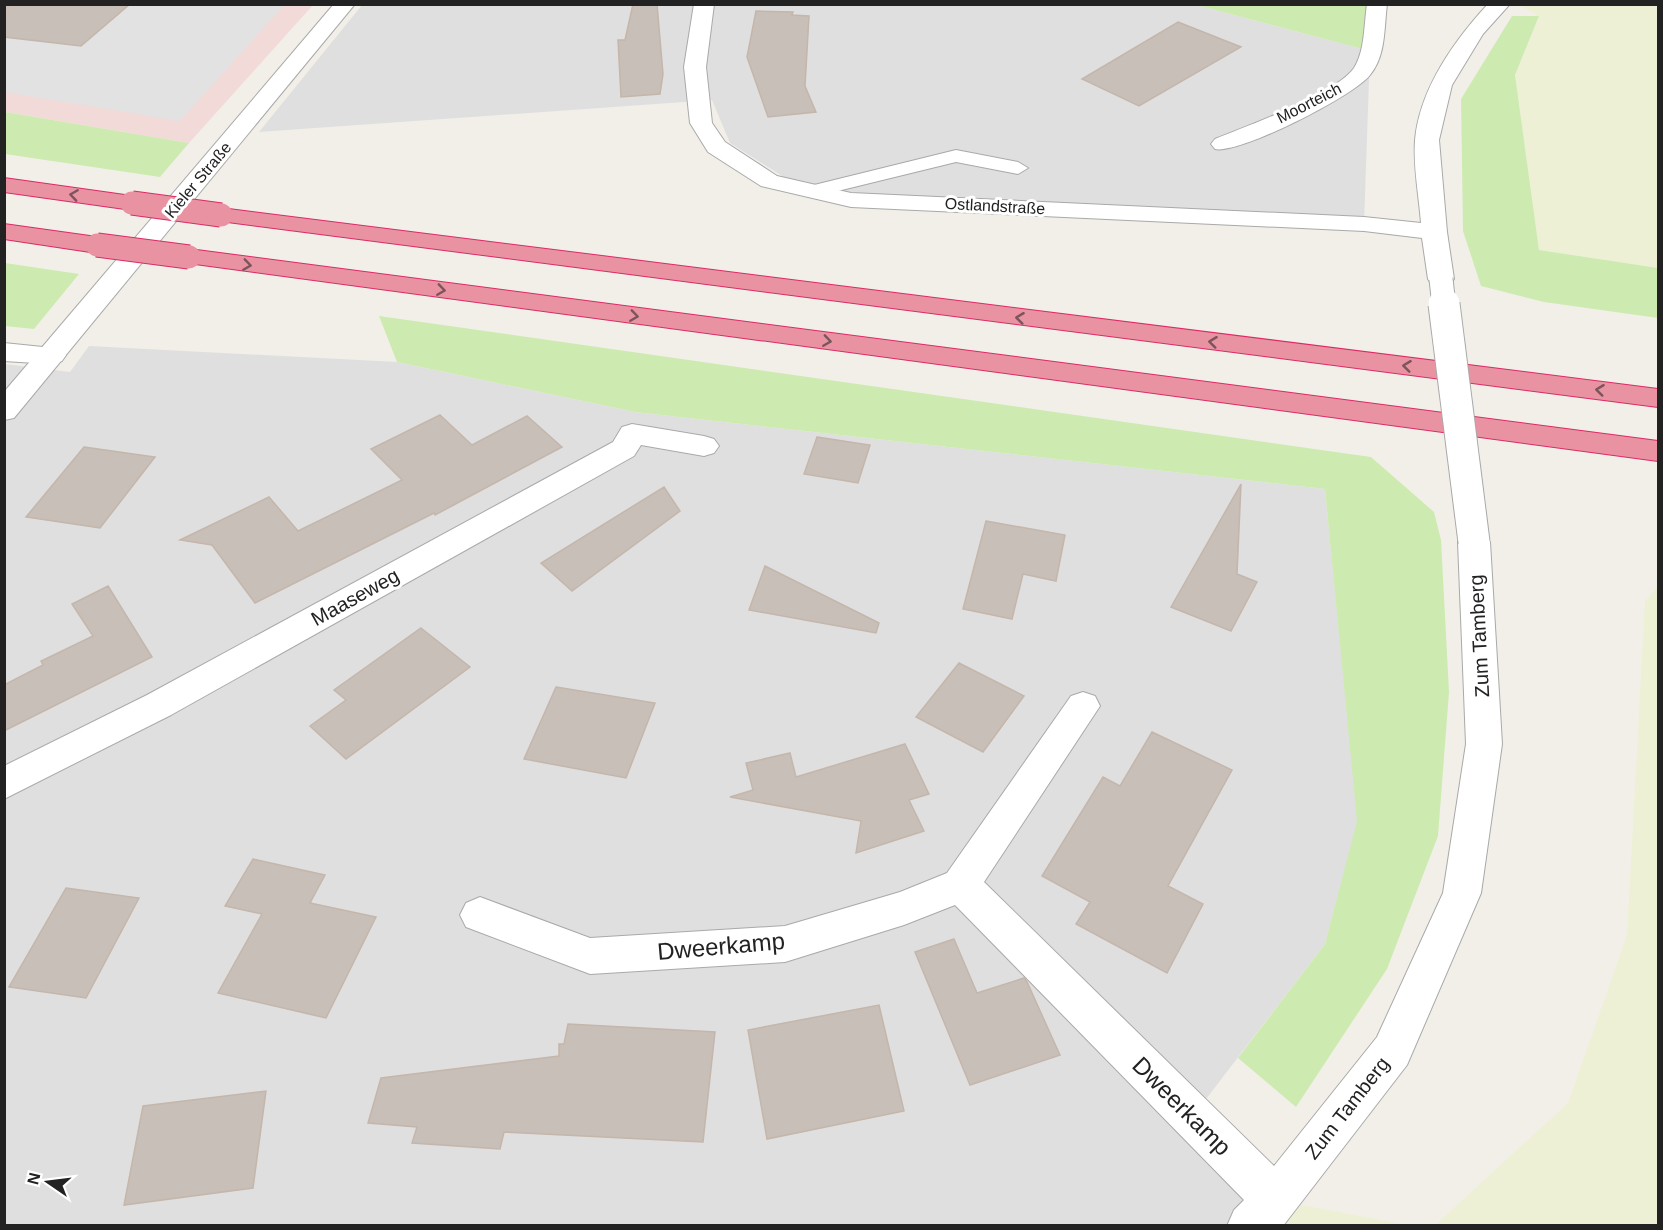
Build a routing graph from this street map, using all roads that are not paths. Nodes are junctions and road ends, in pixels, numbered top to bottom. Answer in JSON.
{"nodes":[{"id":1,"x":345,"y":4,"type":"edge"},
{"id":2,"x":704,"y":4,"type":"edge"},
{"id":3,"x":1377,"y":4,"type":"edge"},
{"id":4,"x":1500,"y":4,"type":"edge"},
{"id":5,"x":1223,"y":144,"type":"dead end"},
{"id":6,"x":1018,"y":168,"type":"dead end"},
{"id":7,"x":4,"y":185,"type":"edge"},
{"id":8,"x":813,"y":191,"type":"junction"},
{"id":9,"x":4,"y":231,"type":"edge"},
{"id":10,"x":1434,"y":232,"type":"junction"},
{"id":11,"x":4,"y":352,"type":"edge"},
{"id":12,"x":52,"y":355,"type":"junction"},
{"id":13,"x":1659,"y":398,"type":"edge"},
{"id":14,"x":4,"y":411,"type":"edge"},
{"id":15,"x":704,"y":446,"type":"dead end"},
{"id":16,"x":1659,"y":451,"type":"edge"},
{"id":17,"x":1083,"y":706,"type":"dead end"},
{"id":18,"x":4,"y":784,"type":"edge"},
{"id":19,"x":961,"y":885,"type":"junction"},
{"id":20,"x":480,"y":915,"type":"dead end"},
{"id":21,"x":1263,"y":1213,"type":"edge"}],
"edges":[{"from":1,"to":12,"type":"street","name":"Kieler Straße"},
{"from":2,"to":8,"type":"street","name":"Ostlandstraße"},
{"from":3,"to":5,"type":"street","name":"Moorteich"},
{"from":4,"to":10,"type":"street","name":"Zum Tamberg"},
{"from":6,"to":8,"type":"lane"},
{"from":13,"to":7,"type":"highway","one_way":true,"bridge":true},
{"from":8,"to":10,"type":"street","name":"Ostlandstraße"},
{"from":9,"to":16,"type":"highway","one_way":true,"bridge":true},
{"from":10,"to":21,"type":"street","name":"Zum Tamberg","bridge":true},
{"from":11,"to":12,"type":"street"},
{"from":12,"to":14,"type":"street","name":"Kieler Straße"},
{"from":15,"to":18,"type":"street","name":"Maaseweg"},
{"from":17,"to":19,"type":"street"},
{"from":19,"to":20,"type":"street","name":"Dweerkamp"},
{"from":19,"to":21,"type":"street","name":"Dweerkamp"}]}
